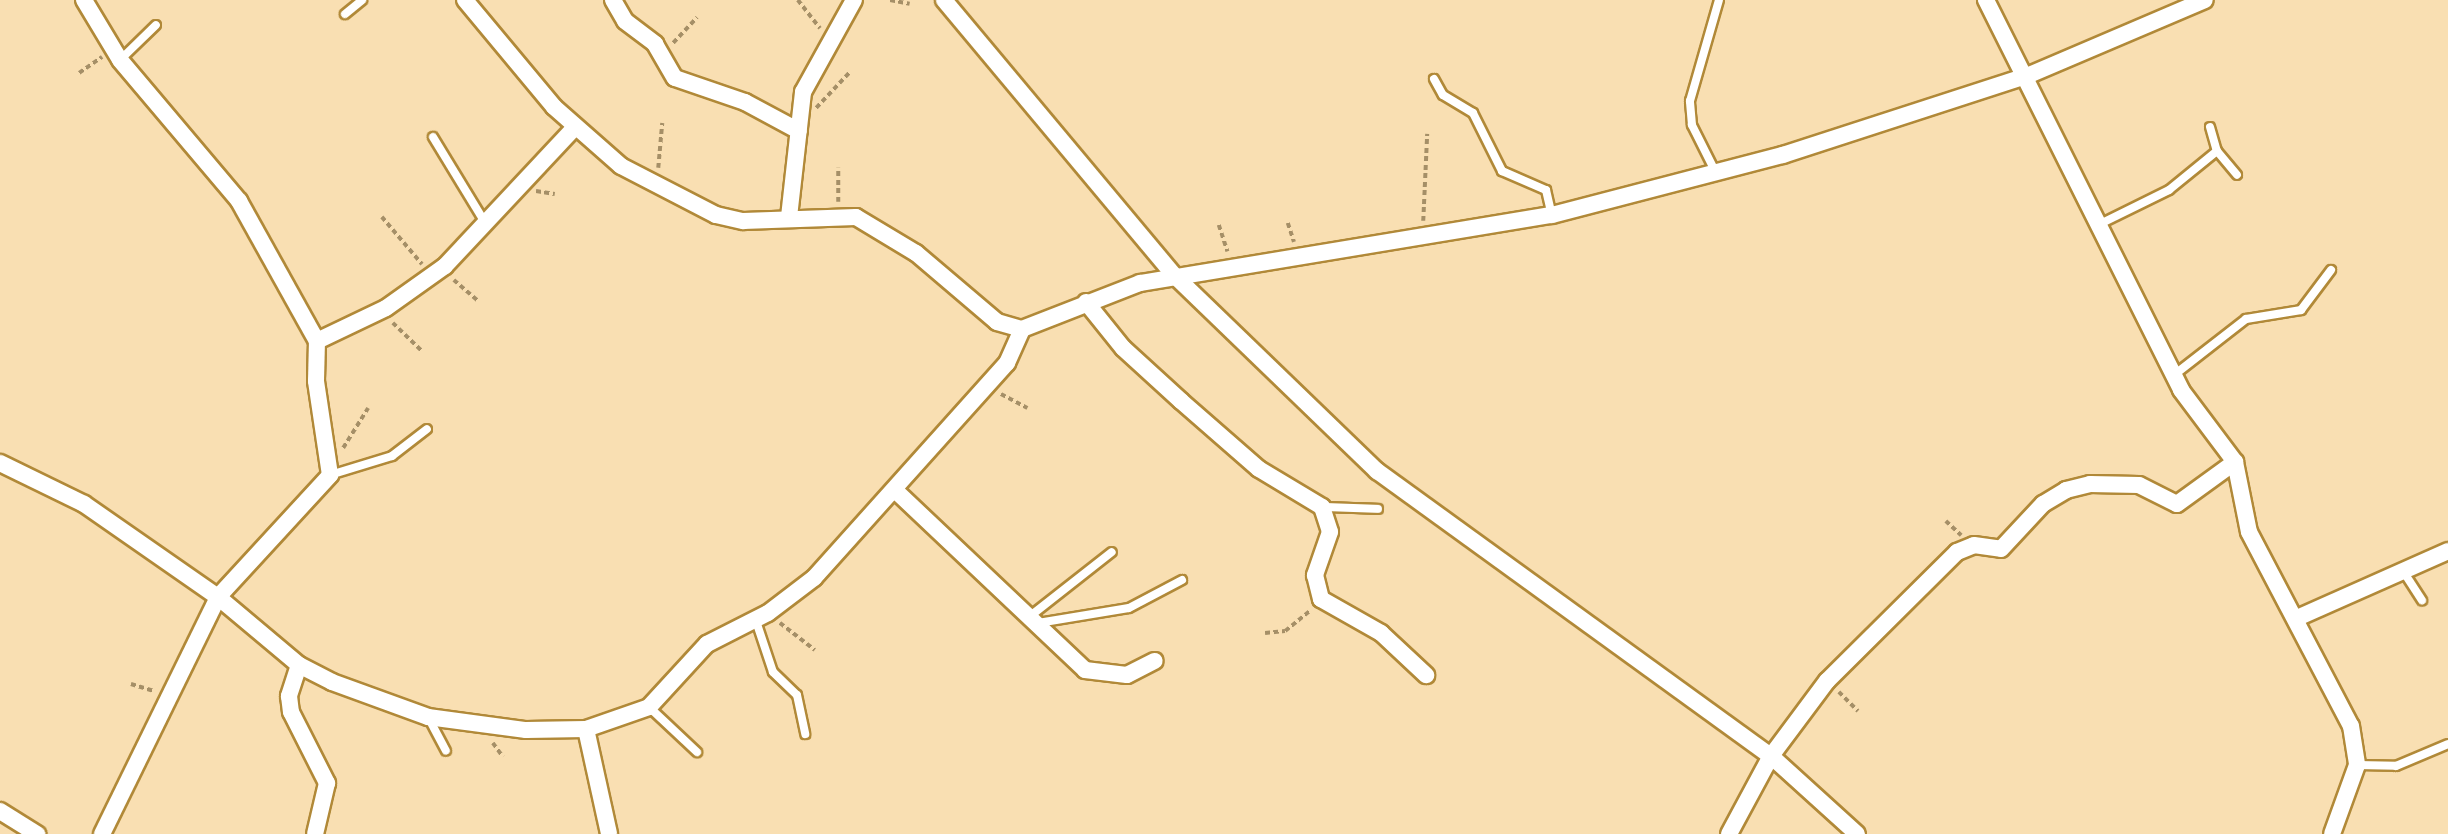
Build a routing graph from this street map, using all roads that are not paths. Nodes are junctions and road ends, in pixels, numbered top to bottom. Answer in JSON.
{"nodes":[{"id":1,"x":84,"y":0,"type":"edge"},
{"id":2,"x":362,"y":0,"type":"edge"},
{"id":3,"x":465,"y":0,"type":"edge"},
{"id":4,"x":612,"y":0,"type":"edge"},
{"id":5,"x":854,"y":0,"type":"edge"},
{"id":6,"x":944,"y":0,"type":"edge"},
{"id":7,"x":1719,"y":0,"type":"edge"},
{"id":8,"x":1986,"y":0,"type":"edge"},
{"id":9,"x":2205,"y":0,"type":"edge"},
{"id":10,"x":345,"y":14,"type":"dead end"},
{"id":11,"x":156,"y":25,"type":"dead end"},
{"id":12,"x":116,"y":55,"type":"junction"},
{"id":13,"x":2029,"y":75,"type":"junction"},
{"id":14,"x":1434,"y":79,"type":"dead end"},
{"id":15,"x":575,"y":127,"type":"junction"},
{"id":16,"x":2210,"y":127,"type":"dead end"},
{"id":17,"x":799,"y":131,"type":"junction"},
{"id":18,"x":433,"y":137,"type":"dead end"},
{"id":19,"x":2217,"y":151,"type":"junction"},
{"id":20,"x":1716,"y":173,"type":"junction"},
{"id":21,"x":2237,"y":175,"type":"dead end"},
{"id":22,"x":1552,"y":215,"type":"junction"},
{"id":23,"x":789,"y":217,"type":"junction"},
{"id":24,"x":484,"y":221,"type":"junction"},
{"id":25,"x":2102,"y":223,"type":"junction"},
{"id":26,"x":2332,"y":270,"type":"dead end"},
{"id":27,"x":1175,"y":276,"type":"junction"},
{"id":28,"x":1086,"y":302,"type":"junction"},
{"id":29,"x":1021,"y":329,"type":"junction"},
{"id":30,"x":317,"y":341,"type":"junction"},
{"id":31,"x":2174,"y":375,"type":"junction"},
{"id":32,"x":427,"y":429,"type":"dead end"},
{"id":33,"x":2235,"y":462,"type":"junction"},
{"id":34,"x":0,"y":463,"type":"edge"},
{"id":35,"x":330,"y":475,"type":"junction"},
{"id":36,"x":897,"y":492,"type":"junction"},
{"id":37,"x":1322,"y":507,"type":"junction"},
{"id":38,"x":1378,"y":509,"type":"dead end"},
{"id":39,"x":2448,"y":551,"type":"edge"},
{"id":40,"x":1112,"y":552,"type":"dead end"},
{"id":41,"x":2403,"y":571,"type":"junction"},
{"id":42,"x":1182,"y":580,"type":"dead end"},
{"id":43,"x":218,"y":597,"type":"junction"},
{"id":44,"x":2422,"y":600,"type":"dead end"},
{"id":45,"x":762,"y":616,"type":"junction"},
{"id":46,"x":2297,"y":618,"type":"junction"},
{"id":47,"x":1032,"y":620,"type":"junction"},
{"id":48,"x":1155,"y":661,"type":"dead end"},
{"id":49,"x":299,"y":665,"type":"junction"},
{"id":50,"x":1426,"y":675,"type":"dead end"},
{"id":51,"x":649,"y":707,"type":"junction"},
{"id":52,"x":428,"y":718,"type":"junction"},
{"id":53,"x":586,"y":729,"type":"junction"},
{"id":54,"x":805,"y":734,"type":"dead end"},
{"id":55,"x":2448,"y":744,"type":"edge"},
{"id":56,"x":446,"y":751,"type":"dead end"},
{"id":57,"x":697,"y":752,"type":"dead end"},
{"id":58,"x":1771,"y":756,"type":"junction"},
{"id":59,"x":2357,"y":765,"type":"junction"},
{"id":60,"x":0,"y":811,"type":"edge"},
{"id":61,"x":2337,"y":831,"type":"edge"},
{"id":62,"x":37,"y":834,"type":"edge"},
{"id":63,"x":102,"y":834,"type":"edge"},
{"id":64,"x":315,"y":834,"type":"edge"},
{"id":65,"x":609,"y":834,"type":"edge"},
{"id":66,"x":1729,"y":834,"type":"edge"},
{"id":67,"x":1857,"y":834,"type":"edge"}],
"edges":[{"from":1,"to":12,"type":"street"},
{"from":2,"to":10,"type":"lane"},
{"from":3,"to":15,"type":"street"},
{"from":4,"to":17,"type":"street"},
{"from":5,"to":17,"type":"street"},
{"from":6,"to":27,"type":"street"},
{"from":7,"to":20,"type":"lane"},
{"from":8,"to":13,"type":"street"},
{"from":9,"to":13,"type":"street"},
{"from":11,"to":12,"type":"lane"},
{"from":12,"to":30,"type":"street"},
{"from":13,"to":20,"type":"street"},
{"from":13,"to":25,"type":"street"},
{"from":14,"to":22,"type":"lane"},
{"from":15,"to":23,"type":"street"},
{"from":15,"to":24,"type":"street"},
{"from":16,"to":19,"type":"lane"},
{"from":17,"to":23,"type":"street"},
{"from":18,"to":24,"type":"lane"},
{"from":19,"to":21,"type":"lane"},
{"from":19,"to":25,"type":"lane"},
{"from":20,"to":22,"type":"street"},
{"from":22,"to":27,"type":"street"},
{"from":23,"to":29,"type":"street"},
{"from":24,"to":30,"type":"street"},
{"from":25,"to":31,"type":"street"},
{"from":26,"to":31,"type":"lane"},
{"from":27,"to":28,"type":"street"},
{"from":27,"to":58,"type":"street"},
{"from":28,"to":29,"type":"street"},
{"from":28,"to":37,"type":"street"},
{"from":29,"to":36,"type":"street"},
{"from":30,"to":35,"type":"street"},
{"from":31,"to":33,"type":"street"},
{"from":32,"to":35,"type":"lane"},
{"from":33,"to":46,"type":"street"},
{"from":33,"to":58,"type":"street"},
{"from":34,"to":43,"type":"street"},
{"from":35,"to":43,"type":"street"},
{"from":36,"to":45,"type":"street"},
{"from":36,"to":47,"type":"street"},
{"from":37,"to":38,"type":"lane"},
{"from":37,"to":50,"type":"street"},
{"from":39,"to":41,"type":"street"},
{"from":40,"to":47,"type":"lane"},
{"from":41,"to":44,"type":"lane"},
{"from":41,"to":46,"type":"street"},
{"from":42,"to":47,"type":"lane"},
{"from":43,"to":49,"type":"street"},
{"from":43,"to":63,"type":"street"},
{"from":45,"to":51,"type":"street"},
{"from":45,"to":54,"type":"lane"},
{"from":46,"to":59,"type":"street"},
{"from":47,"to":48,"type":"street"},
{"from":49,"to":52,"type":"street"},
{"from":49,"to":64,"type":"street"},
{"from":51,"to":53,"type":"street"},
{"from":51,"to":57,"type":"lane"},
{"from":52,"to":53,"type":"street"},
{"from":52,"to":56,"type":"lane"},
{"from":53,"to":65,"type":"street"},
{"from":55,"to":59,"type":"lane"},
{"from":58,"to":66,"type":"street"},
{"from":58,"to":67,"type":"street"},
{"from":59,"to":61,"type":"street"},
{"from":60,"to":62,"type":"street"}]}
